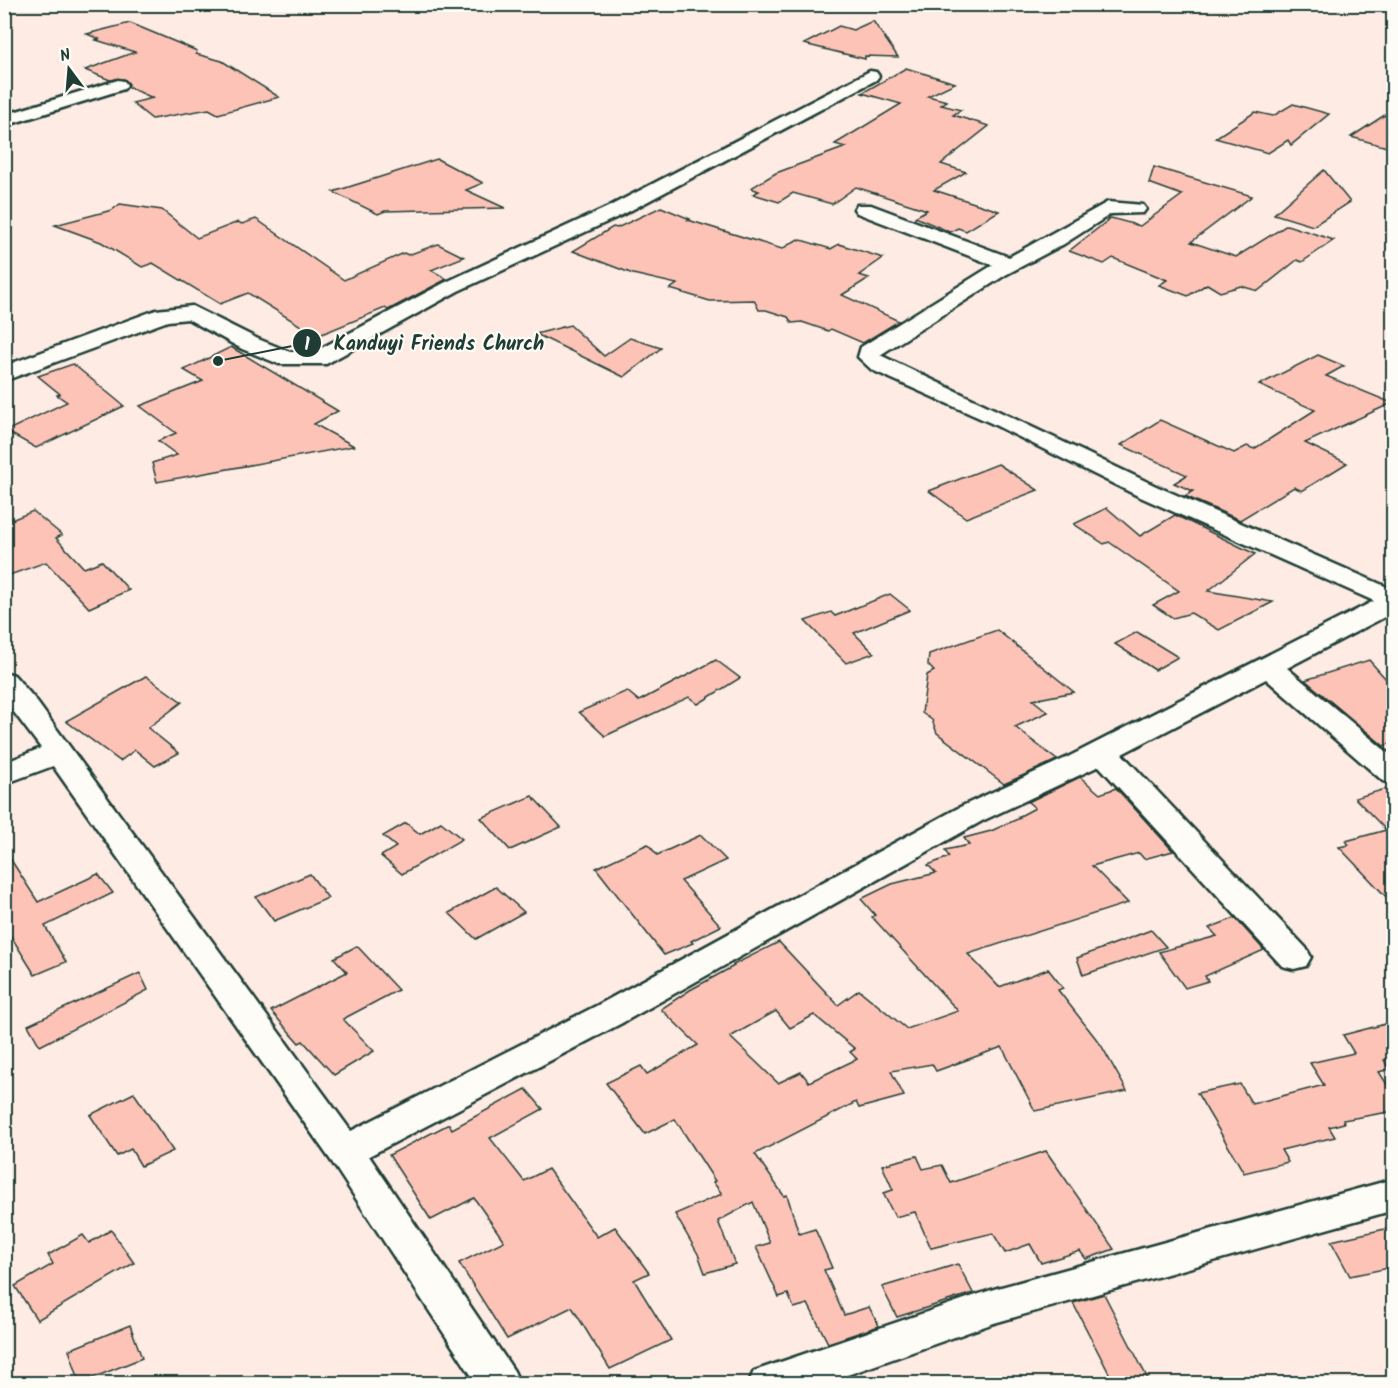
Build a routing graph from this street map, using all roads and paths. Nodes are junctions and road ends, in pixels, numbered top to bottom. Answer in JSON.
{"nodes":[{"id":1,"x":870,"y":76,"type":"dead end"},
{"id":2,"x":118,"y":85,"type":"dead end"},
{"id":3,"x":4,"y":121,"type":"edge"},
{"id":4,"x":864,"y":209,"type":"dead end"},
{"id":5,"x":1136,"y":209,"type":"dead end"},
{"id":6,"x":1011,"y":265,"type":"junction"},
{"id":7,"x":4,"y":374,"type":"edge"},
{"id":8,"x":1394,"y":600,"type":"edge"},
{"id":9,"x":1268,"y":666,"type":"junction"},
{"id":10,"x":4,"y":681,"type":"edge"},
{"id":11,"x":1103,"y":752,"type":"junction"},
{"id":12,"x":57,"y":753,"type":"junction"},
{"id":13,"x":4,"y":774,"type":"edge"},
{"id":14,"x":1394,"y":774,"type":"edge"},
{"id":15,"x":1294,"y":957,"type":"dead end"},
{"id":16,"x":345,"y":1150,"type":"junction"},
{"id":17,"x":1394,"y":1194,"type":"edge"},
{"id":18,"x":500,"y":1383,"type":"edge"},
{"id":19,"x":768,"y":1383,"type":"edge"}],
"edges":[{"from":1,"to":7,"type":"street"},
{"from":2,"to":3,"type":"street"},
{"from":4,"to":6,"type":"street"},
{"from":5,"to":6,"type":"street"},
{"from":6,"to":8,"type":"street"},
{"from":8,"to":9,"type":"street"},
{"from":9,"to":11,"type":"street"},
{"from":9,"to":14,"type":"street"},
{"from":10,"to":12,"type":"street"},
{"from":11,"to":15,"type":"street"},
{"from":11,"to":16,"type":"street"},
{"from":12,"to":13,"type":"street"},
{"from":12,"to":16,"type":"street"},
{"from":16,"to":18,"type":"street"},
{"from":17,"to":19,"type":"street"}]}
